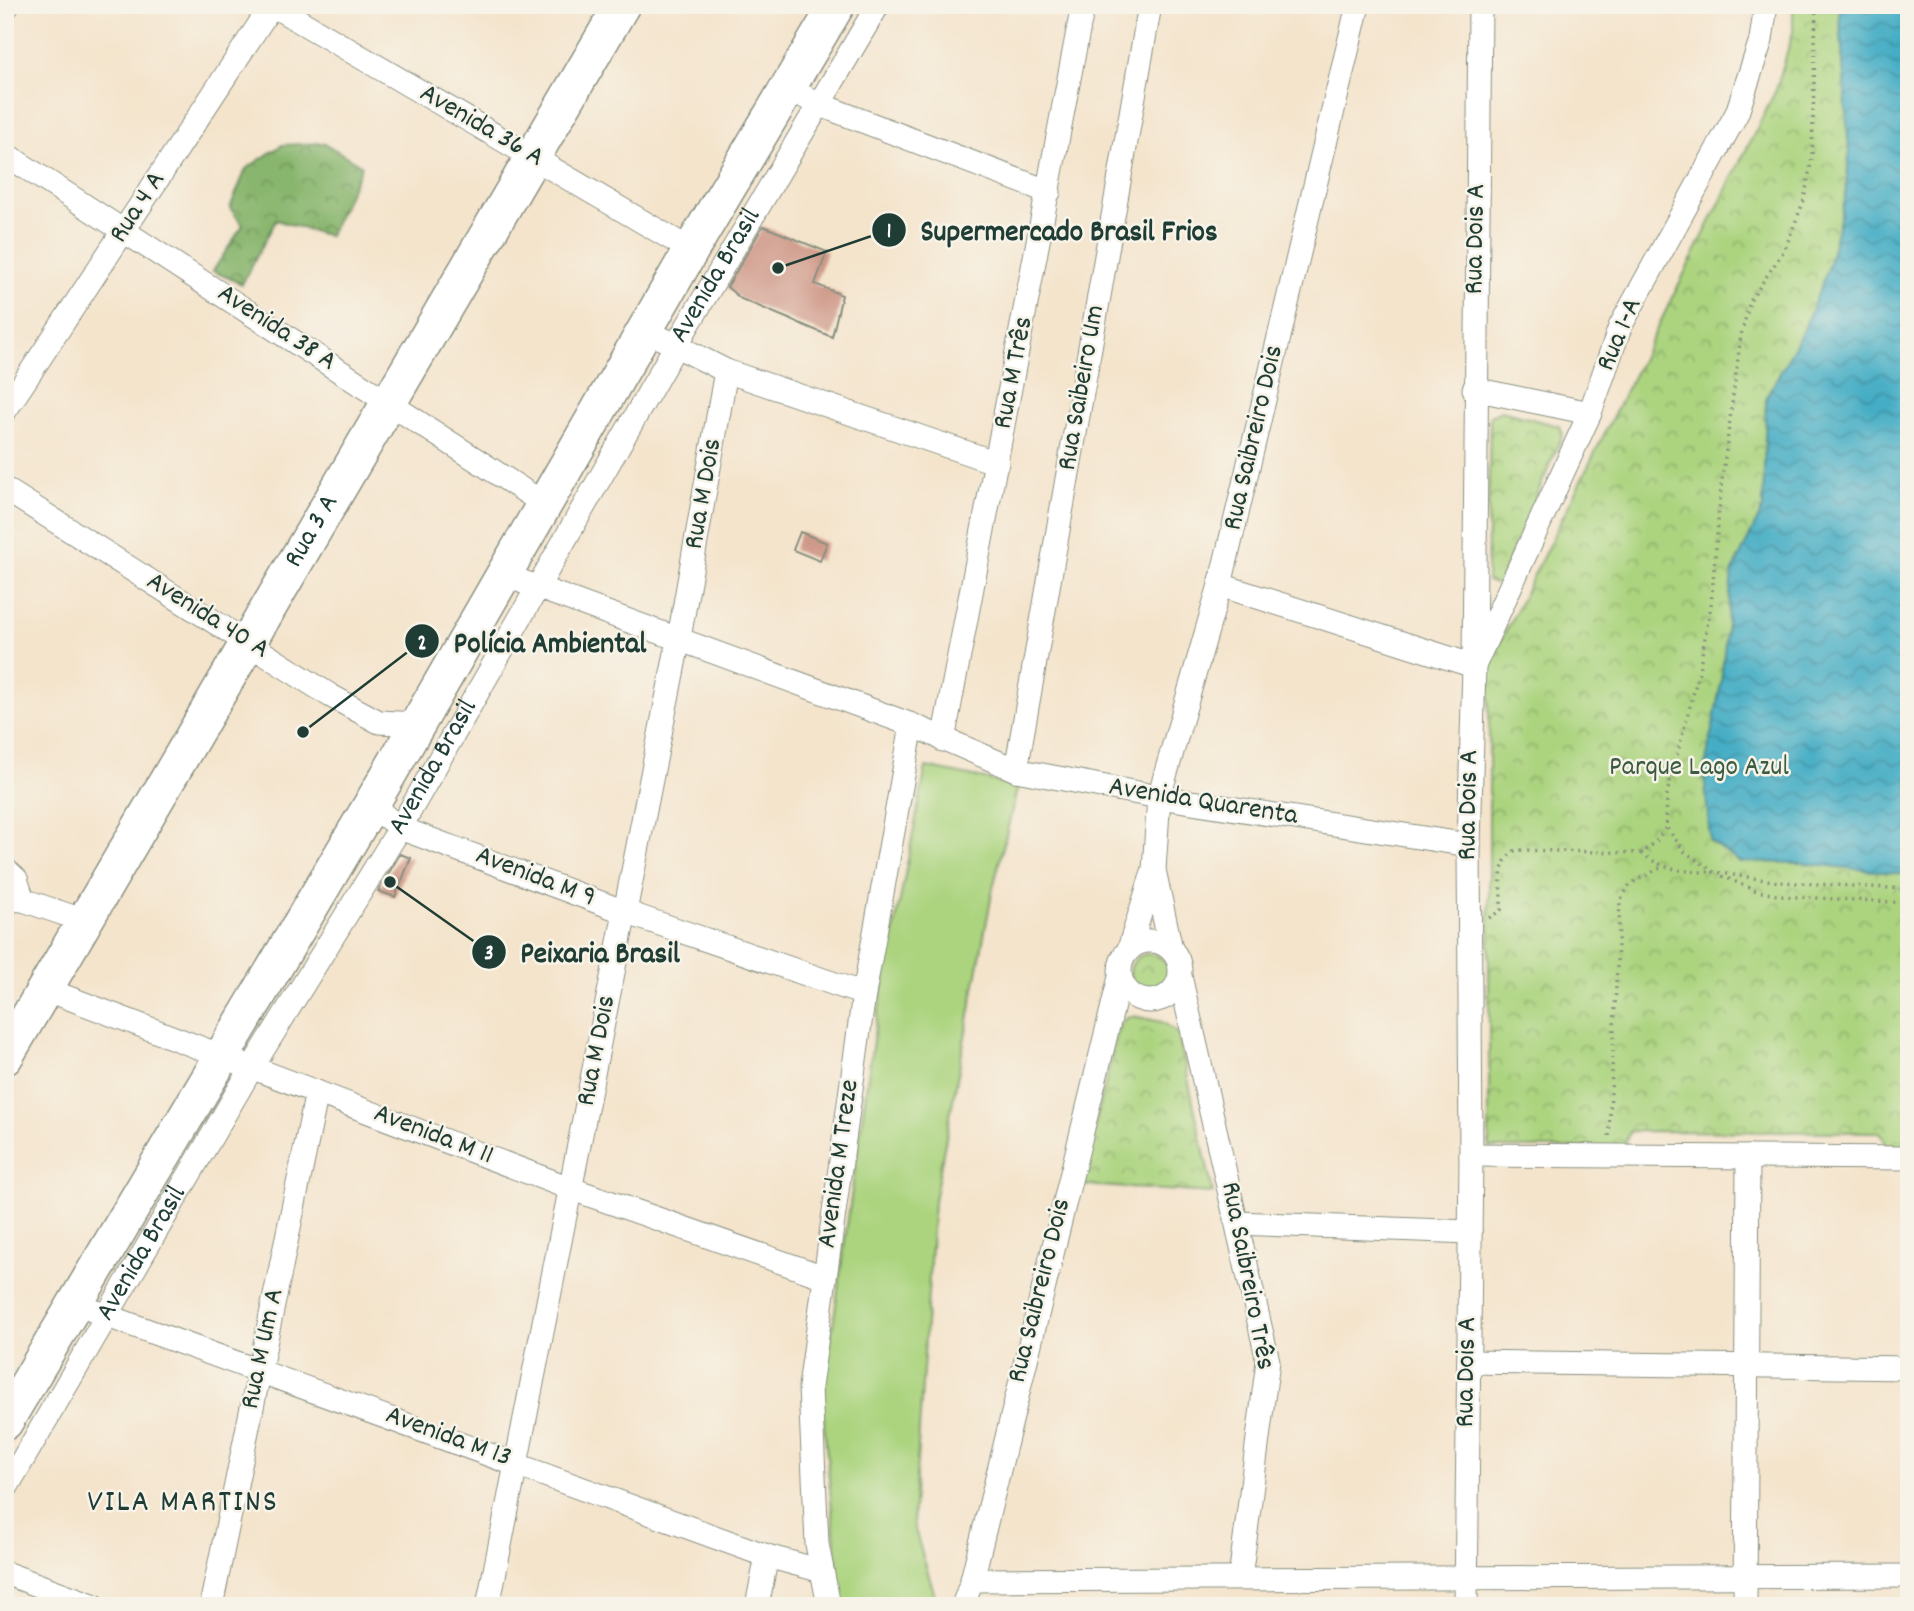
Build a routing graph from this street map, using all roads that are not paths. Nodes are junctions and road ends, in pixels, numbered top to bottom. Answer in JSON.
{"nodes":[{"id":1,"x":272,"y":5,"type":"edge"},
{"id":2,"x":622,"y":5,"type":"edge"},
{"id":3,"x":837,"y":5,"type":"edge"},
{"id":4,"x":878,"y":5,"type":"edge"},
{"id":5,"x":1083,"y":5,"type":"edge"},
{"id":6,"x":1150,"y":5,"type":"edge"},
{"id":7,"x":1480,"y":5,"type":"edge"},
{"id":8,"x":1766,"y":5,"type":"edge"},
{"id":9,"x":1352,"y":7,"type":"edge"},
{"id":10,"x":788,"y":87,"type":"junction"},
{"id":11,"x":818,"y":104,"type":"junction"},
{"id":12,"x":5,"y":154,"type":"edge"},
{"id":13,"x":533,"y":157,"type":"junction"},
{"id":14,"x":1049,"y":191,"type":"junction"},
{"id":15,"x":124,"y":231,"type":"junction"},
{"id":16,"x":691,"y":250,"type":"junction"},
{"id":17,"x":661,"y":338,"type":"junction"},
{"id":18,"x":726,"y":371,"type":"junction"},
{"id":19,"x":1474,"y":388,"type":"junction"},
{"id":20,"x":390,"y":402,"type":"junction"},
{"id":21,"x":5,"y":411,"type":"edge"},
{"id":22,"x":1590,"y":413,"type":"junction"},
{"id":23,"x":997,"y":463,"type":"junction"},
{"id":24,"x":5,"y":489,"type":"edge"},
{"id":25,"x":546,"y":505,"type":"junction"},
{"id":26,"x":520,"y":581,"type":"junction"},
{"id":27,"x":1220,"y":584,"type":"junction"},
{"id":28,"x":679,"y":638,"type":"junction"},
{"id":29,"x":248,"y":643,"type":"junction"},
{"id":30,"x":1474,"y":666,"type":"junction"},
{"id":31,"x":417,"y":724,"type":"junction"},
{"id":32,"x":912,"y":725,"type":"junction"},
{"id":33,"x":943,"y":740,"type":"junction"},
{"id":34,"x":1017,"y":770,"type":"junction"},
{"id":35,"x":1159,"y":797,"type":"junction"},
{"id":36,"x":371,"y":804,"type":"junction"},
{"id":37,"x":400,"y":828,"type":"junction"},
{"id":38,"x":1469,"y":845,"type":"junction"},
{"id":39,"x":5,"y":869,"type":"edge"},
{"id":40,"x":1154,"y":869,"type":"junction"},
{"id":41,"x":14,"y":899,"type":"edge"},
{"id":42,"x":625,"y":912,"type":"junction"},
{"id":43,"x":85,"y":922,"type":"junction"},
{"id":44,"x":1129,"y":949,"type":"junction"},
{"id":45,"x":1171,"y":950,"type":"junction"},
{"id":46,"x":1120,"y":977,"type":"junction"},
{"id":47,"x":1174,"y":986,"type":"junction"},
{"id":48,"x":45,"y":989,"type":"junction"},
{"id":49,"x":863,"y":994,"type":"junction"},
{"id":50,"x":5,"y":1057,"type":"edge"},
{"id":51,"x":236,"y":1063,"type":"junction"},
{"id":52,"x":317,"y":1092,"type":"junction"},
{"id":53,"x":1471,"y":1155,"type":"junction"},
{"id":54,"x":1748,"y":1157,"type":"junction"},
{"id":55,"x":1909,"y":1158,"type":"edge"},
{"id":56,"x":572,"y":1189,"type":"junction"},
{"id":57,"x":1237,"y":1223,"type":"junction"},
{"id":58,"x":1470,"y":1232,"type":"junction"},
{"id":59,"x":824,"y":1277,"type":"junction"},
{"id":60,"x":74,"y":1305,"type":"junction"},
{"id":61,"x":107,"y":1315,"type":"junction"},
{"id":62,"x":1469,"y":1363,"type":"junction"},
{"id":63,"x":1747,"y":1368,"type":"junction"},
{"id":64,"x":1909,"y":1368,"type":"edge"},
{"id":65,"x":260,"y":1369,"type":"junction"},
{"id":66,"x":5,"y":1422,"type":"edge"},
{"id":67,"x":517,"y":1463,"type":"junction"},
{"id":68,"x":5,"y":1490,"type":"edge"},
{"id":69,"x":767,"y":1556,"type":"junction"},
{"id":70,"x":822,"y":1571,"type":"junction"},
{"id":71,"x":5,"y":1573,"type":"edge"},
{"id":72,"x":1745,"y":1575,"type":"junction"},
{"id":73,"x":1909,"y":1576,"type":"edge"},
{"id":74,"x":1240,"y":1578,"type":"junction"},
{"id":75,"x":1466,"y":1578,"type":"junction"},
{"id":76,"x":972,"y":1580,"type":"junction"},
{"id":77,"x":95,"y":1606,"type":"edge"},
{"id":78,"x":211,"y":1606,"type":"edge"},
{"id":79,"x":488,"y":1606,"type":"edge"},
{"id":80,"x":757,"y":1606,"type":"edge"},
{"id":81,"x":829,"y":1606,"type":"edge"},
{"id":82,"x":963,"y":1606,"type":"edge"},
{"id":83,"x":1466,"y":1606,"type":"edge"},
{"id":84,"x":1745,"y":1606,"type":"edge"}],
"edges":[{"from":1,"to":13,"type":"street","name":"Avenida 36 A"},
{"from":1,"to":15,"type":"street","name":"Rua 4 A"},
{"from":2,"to":13,"type":"main road","name":"Rua 3 A"},
{"from":3,"to":10,"type":"main road","name":"Avenida Brasil"},
{"from":4,"to":11,"type":"street","name":"Avenida Brasil"},
{"from":5,"to":14,"type":"street","name":"Rua M Três"},
{"from":6,"to":34,"type":"street","name":"Rua Saibeiro Um"},
{"from":7,"to":19,"type":"street","name":"Rua Dois A"},
{"from":8,"to":22,"type":"street","name":"Rua 1-A"},
{"from":9,"to":27,"type":"street","name":"Rua Saibreiro Dois"},
{"from":10,"to":11,"type":"street"},
{"from":10,"to":16,"type":"main road","name":"Avenida Brasil"},
{"from":11,"to":14,"type":"street"},
{"from":11,"to":17,"type":"street","name":"Avenida Brasil"},
{"from":12,"to":15,"type":"street","name":"Avenida 38 A"},
{"from":13,"to":16,"type":"street","name":"Avenida 36 A"},
{"from":13,"to":20,"type":"main road","name":"Rua 3 A"},
{"from":14,"to":23,"type":"street","name":"Rua M Três"},
{"from":15,"to":20,"type":"street","name":"Avenida 38 A"},
{"from":15,"to":21,"type":"street","name":"Rua 4 A"},
{"from":16,"to":17,"type":"main road","name":"Avenida Brasil"},
{"from":17,"to":18,"type":"street"},
{"from":17,"to":25,"type":"main road","name":"Avenida Brasil"},
{"from":17,"to":26,"type":"street","name":"Avenida Brasil"},
{"from":18,"to":23,"type":"street"},
{"from":18,"to":28,"type":"street","name":"Rua M Dois"},
{"from":19,"to":22,"type":"street"},
{"from":19,"to":30,"type":"street","name":"Rua Dois A"},
{"from":20,"to":25,"type":"street","name":"Avenida 38 A"},
{"from":20,"to":29,"type":"main road","name":"Rua 3 A"},
{"from":22,"to":30,"type":"street","name":"Rua 1-A"},
{"from":23,"to":33,"type":"street","name":"Rua M Três"},
{"from":24,"to":29,"type":"street","name":"Avenida 40 A"},
{"from":25,"to":26,"type":"main road","name":"Avenida Brasil"},
{"from":26,"to":28,"type":"street","name":"Avenida Quarenta"},
{"from":26,"to":31,"type":"main road","name":"Avenida Brasil"},
{"from":26,"to":37,"type":"street","name":"Avenida Brasil"},
{"from":27,"to":30,"type":"street"},
{"from":27,"to":35,"type":"street","name":"Rua Saibreiro Dois"},
{"from":28,"to":32,"type":"street","name":"Avenida Quarenta"},
{"from":28,"to":42,"type":"street","name":"Rua M Dois"},
{"from":29,"to":31,"type":"street","name":"Avenida 40 A"},
{"from":29,"to":43,"type":"main road","name":"Rua 3 A"},
{"from":30,"to":38,"type":"street","name":"Rua Dois A"},
{"from":31,"to":36,"type":"main road","name":"Avenida Brasil"},
{"from":32,"to":33,"type":"street","name":"Avenida Quarenta"},
{"from":32,"to":49,"type":"street","name":"Avenida M Treze"},
{"from":33,"to":34,"type":"street","name":"Avenida Quarenta"},
{"from":34,"to":35,"type":"street","name":"Avenida Quarenta"},
{"from":35,"to":38,"type":"street","name":"Avenida Quarenta"},
{"from":35,"to":40,"type":"street","name":"Rua Saibreiro Dois"},
{"from":36,"to":37,"type":"street","name":"Avenida M 9"},
{"from":36,"to":51,"type":"main road","name":"Avenida Brasil"},
{"from":37,"to":42,"type":"street","name":"Avenida M 9"},
{"from":37,"to":51,"type":"street","name":"Avenida Brasil"},
{"from":38,"to":53,"type":"street","name":"Rua Dois A"},
{"from":39,"to":41,"type":"street"},
{"from":40,"to":44,"type":"street","name":"Rua Saibreiro Dois"},
{"from":40,"to":45,"type":"street","name":"Rua Saibreiro Dois"},
{"from":41,"to":43,"type":"street"},
{"from":42,"to":49,"type":"street","name":"Avenida M 9"},
{"from":42,"to":56,"type":"street","name":"Rua M Dois"},
{"from":43,"to":48,"type":"main road","name":"Rua 3 A"},
{"from":44,"to":45,"type":"street"},
{"from":44,"to":46,"type":"street"},
{"from":45,"to":47,"type":"street"},
{"from":46,"to":47,"type":"street"},
{"from":46,"to":76,"type":"street","name":"Rua Saibreiro Dois"},
{"from":47,"to":57,"type":"street","name":"Rua Saibreiro Três"},
{"from":48,"to":50,"type":"main road","name":"Rua 3 A"},
{"from":48,"to":51,"type":"street","name":"Avenida M 11"},
{"from":49,"to":59,"type":"street","name":"Avenida M Treze"},
{"from":51,"to":52,"type":"street","name":"Avenida M 11"},
{"from":51,"to":60,"type":"main road","name":"Avenida Brasil"},
{"from":51,"to":61,"type":"street","name":"Avenida Brasil"},
{"from":52,"to":56,"type":"street","name":"Avenida M 11"},
{"from":52,"to":65,"type":"street","name":"Rua M Um A"},
{"from":53,"to":54,"type":"street"},
{"from":53,"to":58,"type":"street","name":"Rua Dois A"},
{"from":54,"to":55,"type":"street"},
{"from":54,"to":63,"type":"street"},
{"from":56,"to":59,"type":"street","name":"Avenida M 11"},
{"from":56,"to":67,"type":"street","name":"Rua M Dois"},
{"from":57,"to":58,"type":"street"},
{"from":57,"to":74,"type":"street","name":"Rua Saibreiro Três"},
{"from":58,"to":62,"type":"street","name":"Rua Dois A"},
{"from":59,"to":70,"type":"street","name":"Avenida M Treze"},
{"from":60,"to":61,"type":"street","name":"Avenida M 13"},
{"from":60,"to":66,"type":"main road","name":"Avenida Brasil"},
{"from":61,"to":65,"type":"street","name":"Avenida M 13"},
{"from":61,"to":68,"type":"street","name":"Avenida Brasil"},
{"from":62,"to":63,"type":"street"},
{"from":62,"to":75,"type":"street","name":"Rua Dois A"},
{"from":63,"to":64,"type":"street"},
{"from":63,"to":72,"type":"street"},
{"from":65,"to":67,"type":"street","name":"Avenida M 13"},
{"from":65,"to":78,"type":"street","name":"Rua M Um A"},
{"from":67,"to":69,"type":"street","name":"Avenida M 13"},
{"from":67,"to":79,"type":"street","name":"Rua M Dois"},
{"from":69,"to":70,"type":"street","name":"Avenida M 13"},
{"from":69,"to":80,"type":"street"},
{"from":70,"to":81,"type":"street","name":"Avenida M Treze"},
{"from":71,"to":77,"type":"street"},
{"from":72,"to":73,"type":"street"},
{"from":72,"to":75,"type":"street"},
{"from":72,"to":84,"type":"street"},
{"from":74,"to":75,"type":"street"},
{"from":74,"to":76,"type":"street"},
{"from":75,"to":83,"type":"street","name":"Rua Dois A"},
{"from":76,"to":82,"type":"street","name":"Rua Saibreiro Dois"}]}
